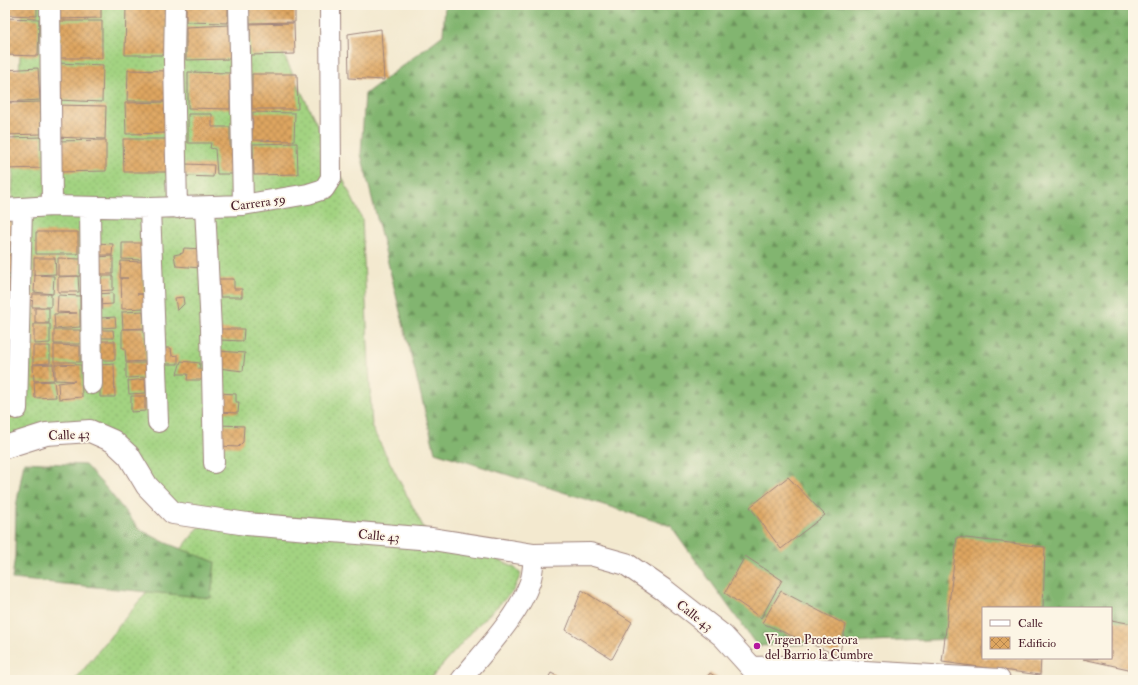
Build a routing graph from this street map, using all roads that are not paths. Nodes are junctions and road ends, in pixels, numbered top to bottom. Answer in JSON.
{"nodes":[{"id":1,"x":50,"y":5,"type":"edge"},
{"id":2,"x":175,"y":5,"type":"edge"},
{"id":3,"x":239,"y":5,"type":"edge"},
{"id":4,"x":330,"y":5,"type":"edge"},
{"id":5,"x":243,"y":205,"type":"junction"},
{"id":6,"x":52,"y":206,"type":"junction"},
{"id":7,"x":90,"y":207,"type":"junction"},
{"id":8,"x":14,"y":208,"type":"edge"},
{"id":9,"x":150,"y":208,"type":"junction"},
{"id":10,"x":177,"y":208,"type":"junction"},
{"id":11,"x":205,"y":208,"type":"junction"},
{"id":12,"x":92,"y":384,"type":"dead end"},
{"id":13,"x":17,"y":410,"type":"dead end"},
{"id":14,"x":158,"y":422,"type":"dead end"},
{"id":15,"x":5,"y":448,"type":"edge"},
{"id":16,"x":214,"y":463,"type":"dead end"},
{"id":17,"x":534,"y":555,"type":"junction"},
{"id":18,"x":752,"y":674,"type":"edge"},
{"id":19,"x":461,"y":680,"type":"edge"},
{"id":20,"x":778,"y":680,"type":"edge"},
{"id":21,"x":998,"y":680,"type":"edge"}],
"edges":[{"from":1,"to":6,"type":"street"},
{"from":2,"to":10,"type":"street"},
{"from":3,"to":5,"type":"street"},
{"from":4,"to":5,"type":"street","name":"Carrera 59"},
{"from":5,"to":11,"type":"street","name":"Carrera 59"},
{"from":6,"to":7,"type":"street","name":"Carrera 59"},
{"from":6,"to":8,"type":"street","name":"Carrera 59"},
{"from":7,"to":9,"type":"street","name":"Carrera 59"},
{"from":7,"to":12,"type":"street"},
{"from":8,"to":13,"type":"street"},
{"from":9,"to":10,"type":"street","name":"Carrera 59"},
{"from":9,"to":14,"type":"street"},
{"from":10,"to":11,"type":"street","name":"Carrera 59"},
{"from":11,"to":16,"type":"street"},
{"from":15,"to":17,"type":"main road","name":"Calle 43"},
{"from":17,"to":18,"type":"main road","name":"Calle 43"},
{"from":17,"to":19,"type":"street"},
{"from":18,"to":20,"type":"street"},
{"from":18,"to":21,"type":"main road"}]}
